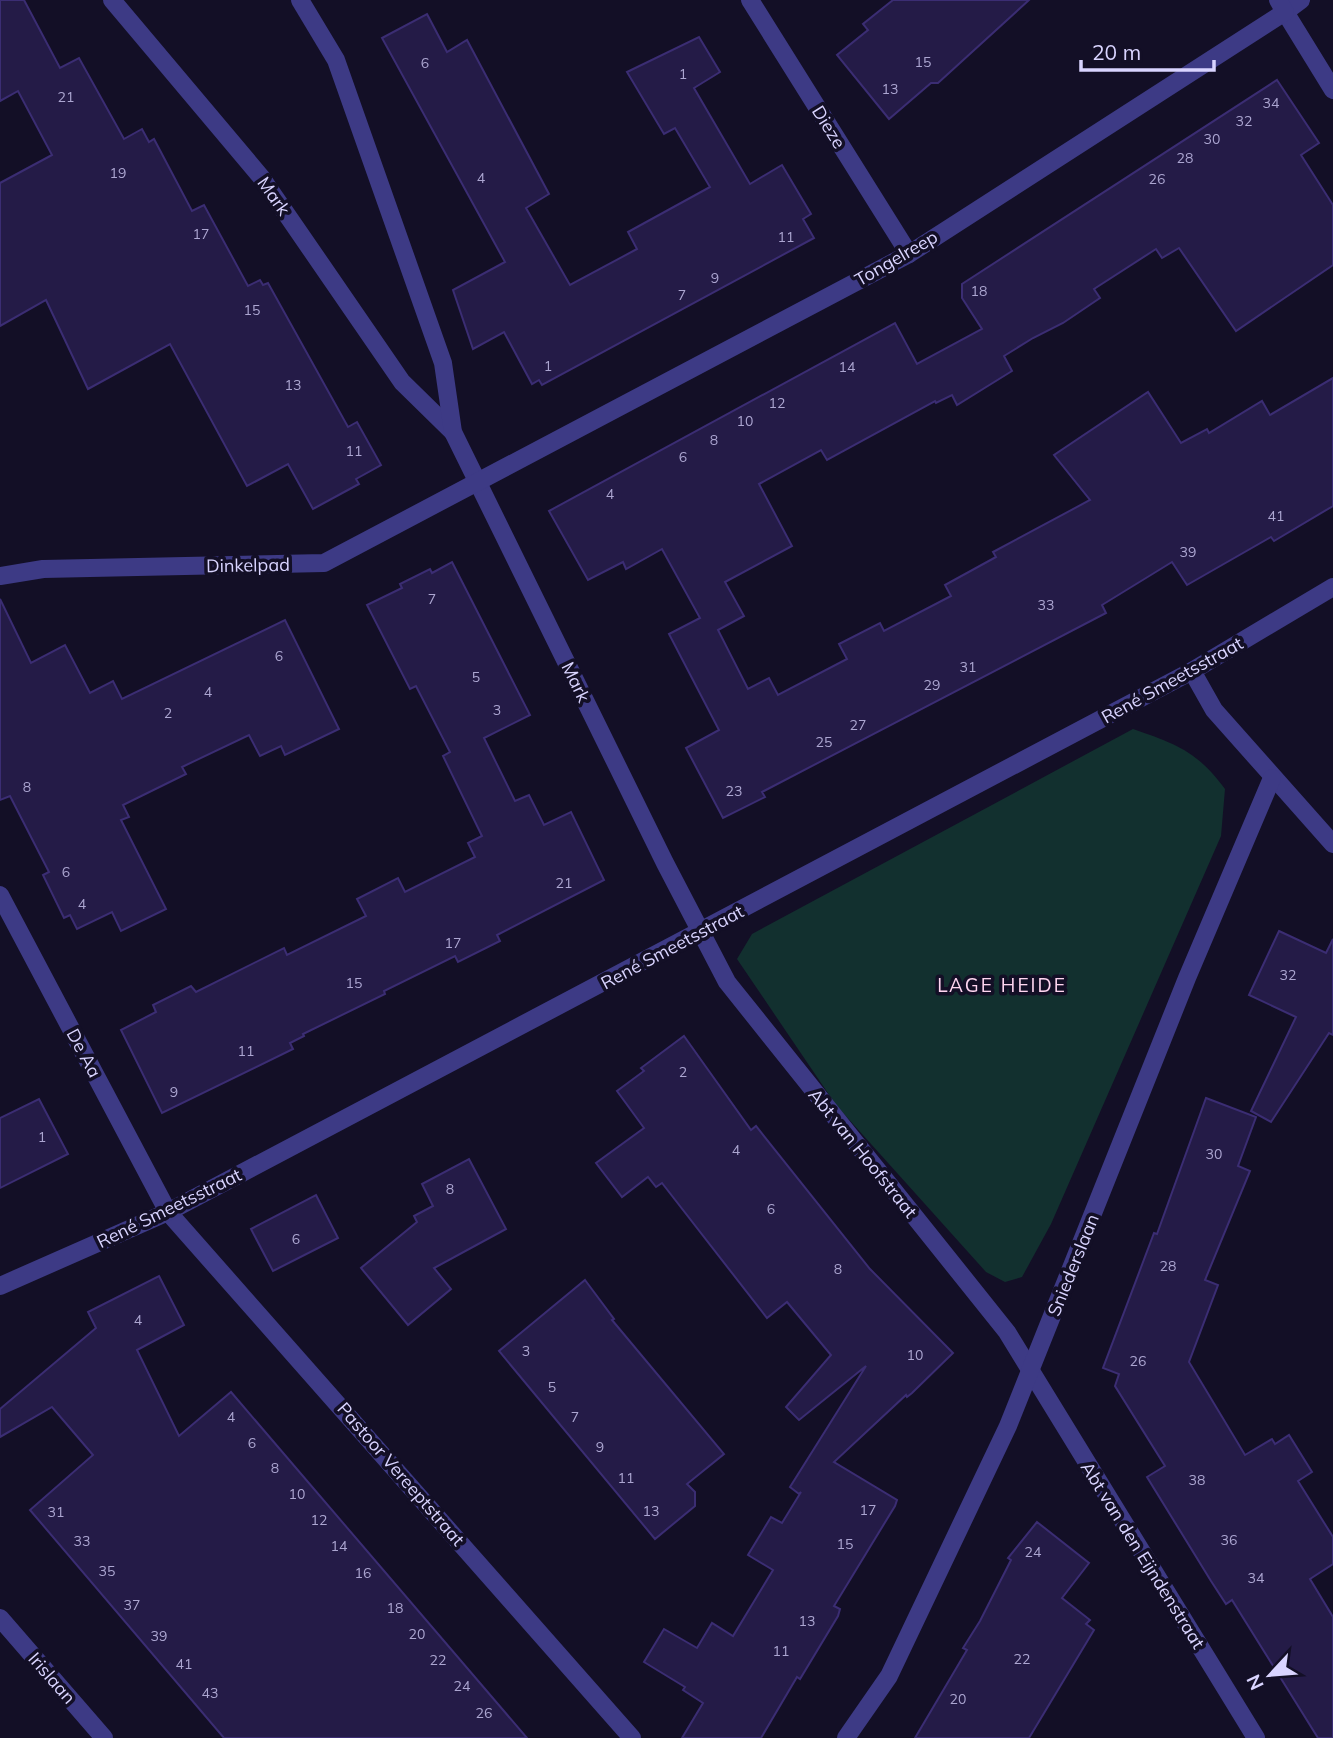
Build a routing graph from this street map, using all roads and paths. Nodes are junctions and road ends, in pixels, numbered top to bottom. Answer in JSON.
{"nodes":[{"id":1,"x":112,"y":0,"type":"edge"},
{"id":2,"x":300,"y":0,"type":"edge"},
{"id":3,"x":750,"y":0,"type":"edge"},
{"id":4,"x":1301,"y":0,"type":"edge"},
{"id":5,"x":1282,"y":6,"type":"edge"},
{"id":6,"x":1333,"y":90,"type":"edge"},
{"id":7,"x":909,"y":254,"type":"junction"},
{"id":8,"x":453,"y":432,"type":"junction"},
{"id":9,"x":478,"y":483,"type":"junction"},
{"id":10,"x":0,"y":576,"type":"edge"},
{"id":11,"x":1333,"y":587,"type":"edge"},
{"id":12,"x":1192,"y":671,"type":"junction"},
{"id":13,"x":1272,"y":778,"type":"junction"},
{"id":14,"x":1333,"y":844,"type":"edge"},
{"id":15,"x":0,"y":895,"type":"edge"},
{"id":16,"x":700,"y":932,"type":"junction"},
{"id":17,"x":168,"y":1212,"type":"junction"},
{"id":18,"x":0,"y":1286,"type":"edge"},
{"id":19,"x":1030,"y":1372,"type":"junction"},
{"id":20,"x":0,"y":1618,"type":"edge"},
{"id":21,"x":104,"y":1738,"type":"edge"},
{"id":22,"x":632,"y":1738,"type":"edge"},
{"id":23,"x":846,"y":1738,"type":"edge"},
{"id":24,"x":1256,"y":1738,"type":"edge"}],
"edges":[{"from":1,"to":8,"type":"street","name":"Mark"},
{"from":2,"to":8,"type":"street","name":"Mark"},
{"from":3,"to":7,"type":"street","name":"Dieze"},
{"from":4,"to":5,"type":"street","name":"Tongelreep"},
{"from":5,"to":6,"type":"street"},
{"from":5,"to":7,"type":"street","name":"Tongelreep"},
{"from":7,"to":9,"type":"street","name":"Tongelreep"},
{"from":8,"to":9,"type":"street","name":"Mark"},
{"from":9,"to":10,"type":"street","name":"Dinkelpad"},
{"from":9,"to":16,"type":"street","name":"Mark"},
{"from":11,"to":12,"type":"street","name":"René Smeetsstraat"},
{"from":12,"to":13,"type":"street"},
{"from":12,"to":16,"type":"street","name":"René Smeetsstraat"},
{"from":13,"to":14,"type":"street"},
{"from":13,"to":19,"type":"street","name":"Sniederslaan"},
{"from":15,"to":17,"type":"street","name":"De Aa"},
{"from":16,"to":17,"type":"street","name":"René Smeetsstraat"},
{"from":16,"to":19,"type":"street","name":"Abt van Hoofstraat"},
{"from":17,"to":18,"type":"street","name":"René Smeetsstraat"},
{"from":17,"to":22,"type":"street","name":"Pastoor Vereeptstraat"},
{"from":19,"to":23,"type":"street","name":"Sniederslaan"},
{"from":19,"to":24,"type":"street","name":"Abt van den Eijndenstraat"},
{"from":20,"to":21,"type":"street","name":"Irislaan"}]}
